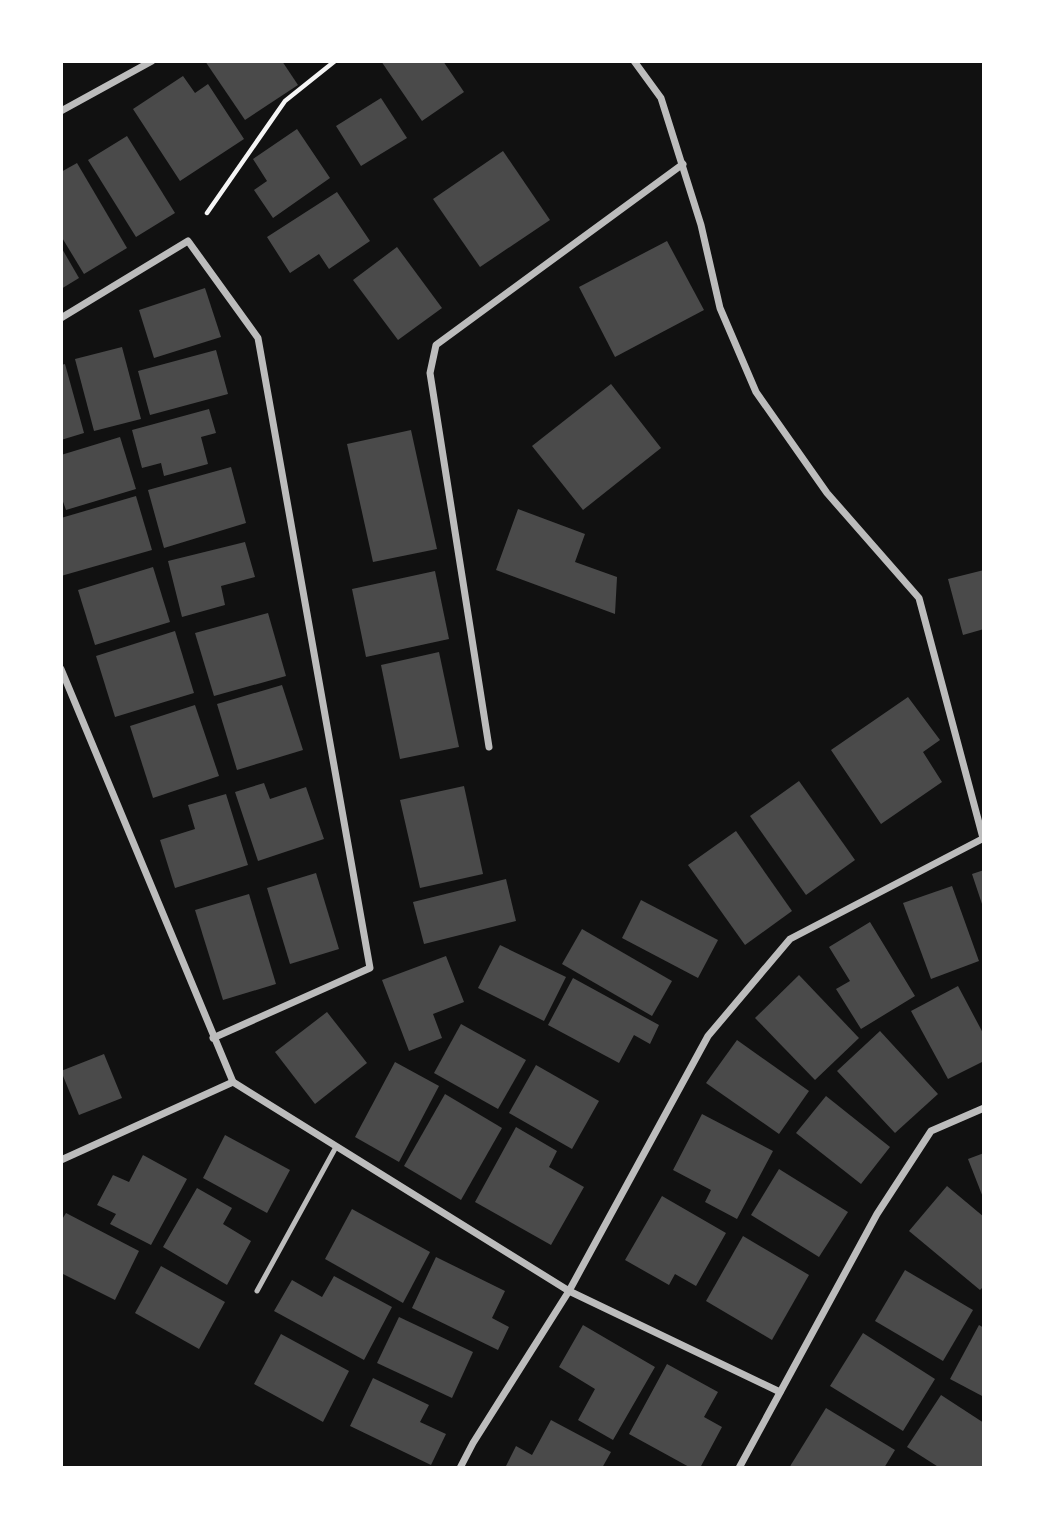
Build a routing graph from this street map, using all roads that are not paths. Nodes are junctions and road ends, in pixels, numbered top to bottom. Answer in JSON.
{"nodes":[{"id":1,"x":152,"y":61,"type":"edge"},
{"id":2,"x":634,"y":61,"type":"edge"},
{"id":3,"x":61,"y":111,"type":"edge"},
{"id":4,"x":683,"y":164,"type":"junction"},
{"id":5,"x":61,"y":318,"type":"edge"},
{"id":6,"x":61,"y":669,"type":"edge"},
{"id":7,"x":489,"y":747,"type":"dead end"},
{"id":8,"x":983,"y":838,"type":"edge"},
{"id":9,"x":213,"y":1038,"type":"junction"},
{"id":10,"x":233,"y":1082,"type":"junction"},
{"id":11,"x":984,"y":1108,"type":"edge"},
{"id":12,"x":336,"y":1147,"type":"junction"},
{"id":13,"x":61,"y":1160,"type":"edge"},
{"id":14,"x":257,"y":1291,"type":"dead end"},
{"id":15,"x":569,"y":1292,"type":"junction"},
{"id":16,"x":780,"y":1392,"type":"junction"},
{"id":17,"x":460,"y":1468,"type":"edge"},
{"id":18,"x":739,"y":1468,"type":"edge"}],
"edges":[{"from":1,"to":3,"type":"street"},
{"from":2,"to":4,"type":"street"},
{"from":4,"to":7,"type":"street"},
{"from":4,"to":8,"type":"street"},
{"from":5,"to":9,"type":"street"},
{"from":6,"to":9,"type":"street"},
{"from":8,"to":15,"type":"street"},
{"from":9,"to":10,"type":"street"},
{"from":10,"to":12,"type":"street"},
{"from":10,"to":13,"type":"street"},
{"from":11,"to":16,"type":"street"},
{"from":12,"to":14,"type":"lane"},
{"from":12,"to":15,"type":"street"},
{"from":15,"to":16,"type":"street"},
{"from":15,"to":17,"type":"street"},
{"from":16,"to":18,"type":"street"}]}
